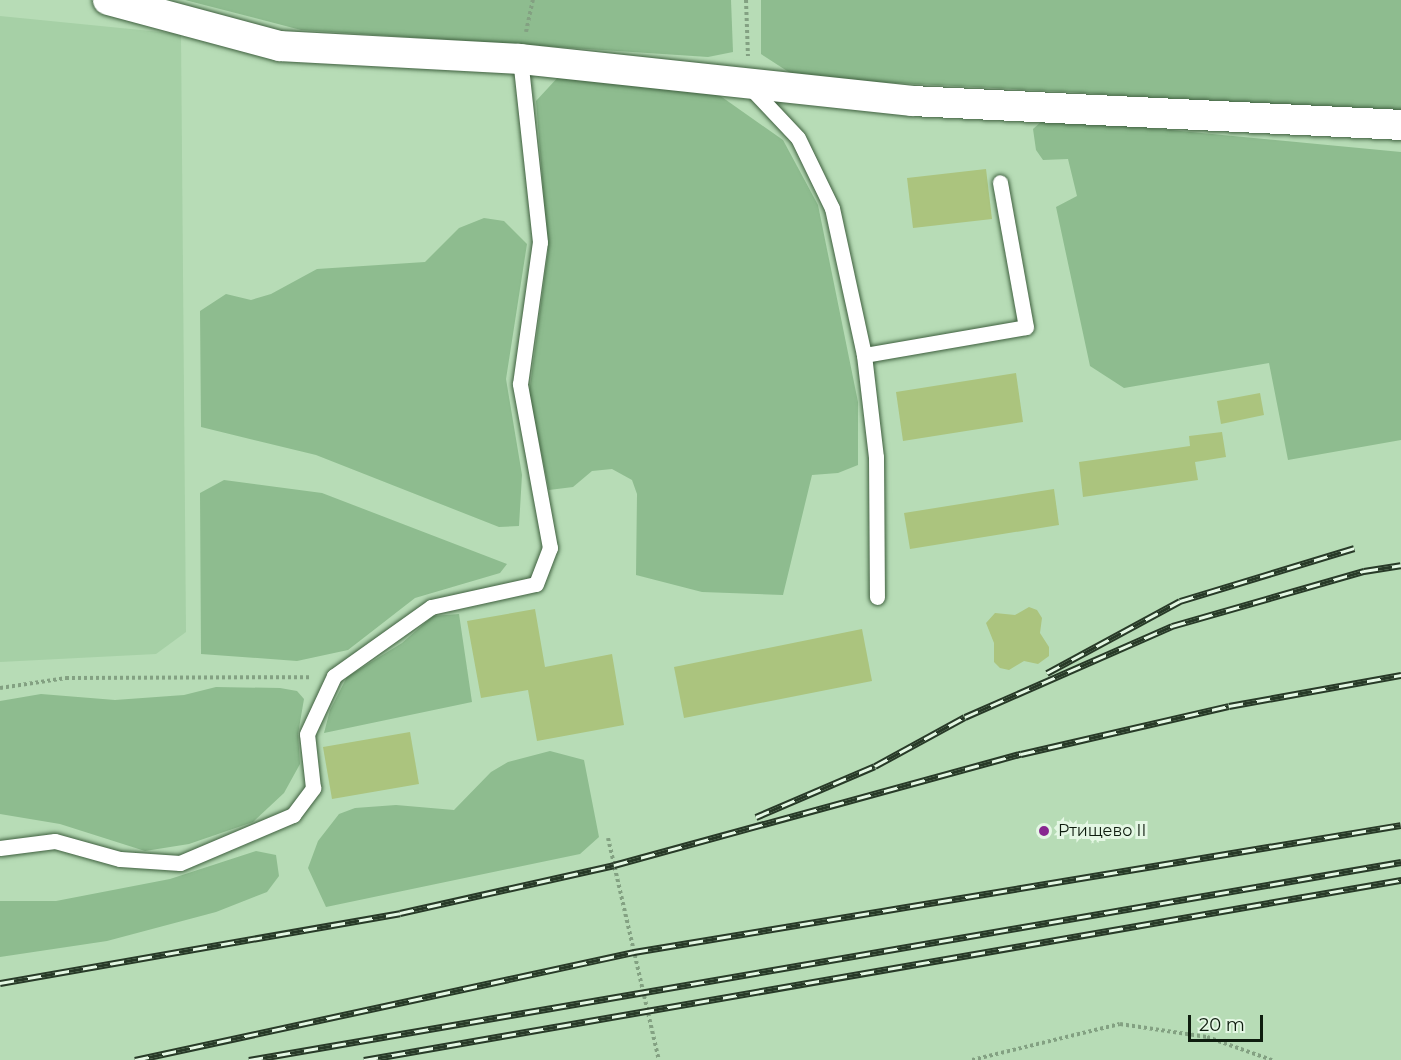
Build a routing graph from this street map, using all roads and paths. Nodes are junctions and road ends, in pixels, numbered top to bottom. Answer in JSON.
{"nodes":[{"id":1,"x":108,"y":0,"type":"edge"},
{"id":2,"x":746,"y":0,"type":"edge"},
{"id":3,"x":520,"y":59,"type":"junction"},
{"id":4,"x":749,"y":86,"type":"junction"},
{"id":5,"x":1401,"y":125,"type":"edge"},
{"id":6,"x":1000,"y":182,"type":"dead end"},
{"id":7,"x":864,"y":355,"type":"junction"},
{"id":8,"x":877,"y":597,"type":"dead end"},
{"id":9,"x":334,"y":676,"type":"junction"},
{"id":10,"x":0,"y":688,"type":"edge"},
{"id":11,"x":608,"y":838,"type":"dead end"},
{"id":12,"x":0,"y":848,"type":"edge"},
{"id":13,"x":659,"y":1060,"type":"edge"},
{"id":14,"x":972,"y":1060,"type":"edge"},
{"id":15,"x":1272,"y":1060,"type":"edge"}],
"edges":[{"from":1,"to":3,"type":"street"},
{"from":2,"to":4,"type":"path"},
{"from":3,"to":4,"type":"street"},
{"from":3,"to":9,"type":"lane"},
{"from":4,"to":5,"type":"street"},
{"from":4,"to":7,"type":"lane"},
{"from":6,"to":7,"type":"lane"},
{"from":7,"to":8,"type":"lane"},
{"from":9,"to":10,"type":"path"},
{"from":9,"to":12,"type":"lane"},
{"from":11,"to":13,"type":"path"},
{"from":14,"to":15,"type":"path"}]}
